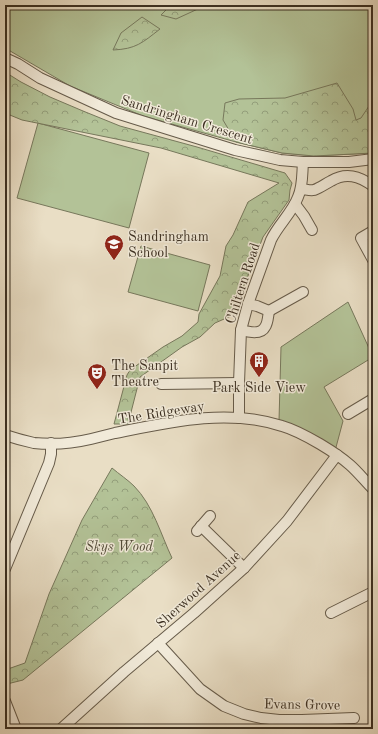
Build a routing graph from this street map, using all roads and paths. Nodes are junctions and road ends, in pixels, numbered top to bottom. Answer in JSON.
{"nodes":[{"id":1,"x":5,"y":58,"type":"edge"},
{"id":2,"x":373,"y":160,"type":"edge"},
{"id":3,"x":303,"y":162,"type":"junction"},
{"id":4,"x":373,"y":186,"type":"edge"},
{"id":5,"x":301,"y":189,"type":"junction"},
{"id":6,"x":295,"y":204,"type":"junction"},
{"id":7,"x":312,"y":230,"type":"dead end"},
{"id":8,"x":373,"y":230,"type":"edge"},
{"id":9,"x":373,"y":260,"type":"edge"},
{"id":10,"x":302,"y":292,"type":"dead end"},
{"id":11,"x":248,"y":304,"type":"junction"},
{"id":12,"x":269,"y":311,"type":"junction"},
{"id":13,"x":241,"y":330,"type":"junction"},
{"id":14,"x":239,"y":383,"type":"junction"},
{"id":15,"x":161,"y":384,"type":"dead end"},
{"id":16,"x":373,"y":399,"type":"edge"},
{"id":17,"x":348,"y":414,"type":"dead end"},
{"id":18,"x":239,"y":418,"type":"junction"},
{"id":19,"x":5,"y":435,"type":"edge"},
{"id":20,"x":51,"y":443,"type":"junction"},
{"id":21,"x":337,"y":455,"type":"junction"},
{"id":22,"x":373,"y":489,"type":"edge"},
{"id":23,"x":210,"y":516,"type":"dead end"},
{"id":24,"x":244,"y":568,"type":"junction"},
{"id":25,"x":5,"y":569,"type":"edge"},
{"id":26,"x":373,"y":592,"type":"edge"},
{"id":27,"x":339,"y":612,"type":"dead end"},
{"id":28,"x":158,"y":643,"type":"junction"},
{"id":29,"x":5,"y":701,"type":"edge"},
{"id":30,"x":354,"y":718,"type":"dead end"},
{"id":31,"x":16,"y":729,"type":"edge"},
{"id":32,"x":61,"y":729,"type":"edge"}],
"edges":[{"from":1,"to":3,"type":"street","name":"Sandringham Crescent"},
{"from":2,"to":3,"type":"street","name":"Sandringham Crescent"},
{"from":3,"to":5,"type":"street","name":"Chiltern Road"},
{"from":4,"to":5,"type":"street"},
{"from":5,"to":6,"type":"street","name":"Chiltern Road"},
{"from":6,"to":7,"type":"street"},
{"from":6,"to":11,"type":"street","name":"Chiltern Road"},
{"from":8,"to":9,"type":"street"},
{"from":10,"to":12,"type":"street"},
{"from":11,"to":12,"type":"street"},
{"from":11,"to":13,"type":"street","name":"Chiltern Road"},
{"from":12,"to":13,"type":"street"},
{"from":13,"to":14,"type":"street","name":"Chiltern Road"},
{"from":14,"to":15,"type":"street"},
{"from":14,"to":18,"type":"street","name":"Chiltern Road"},
{"from":16,"to":17,"type":"street"},
{"from":18,"to":20,"type":"street","name":"The Ridgeway"},
{"from":18,"to":21,"type":"street","name":"The Ridgeway"},
{"from":19,"to":20,"type":"street","name":"The Ridgeway"},
{"from":20,"to":25,"type":"street"},
{"from":21,"to":22,"type":"street","name":"The Ridgeway"},
{"from":21,"to":24,"type":"street","name":"Sherwood Avenue"},
{"from":23,"to":24,"type":"street"},
{"from":24,"to":28,"type":"street","name":"Sherwood Avenue"},
{"from":26,"to":27,"type":"street"},
{"from":28,"to":30,"type":"street","name":"Evans Grove"},
{"from":28,"to":32,"type":"street","name":"Sherwood Avenue"},
{"from":29,"to":31,"type":"street"}]}
